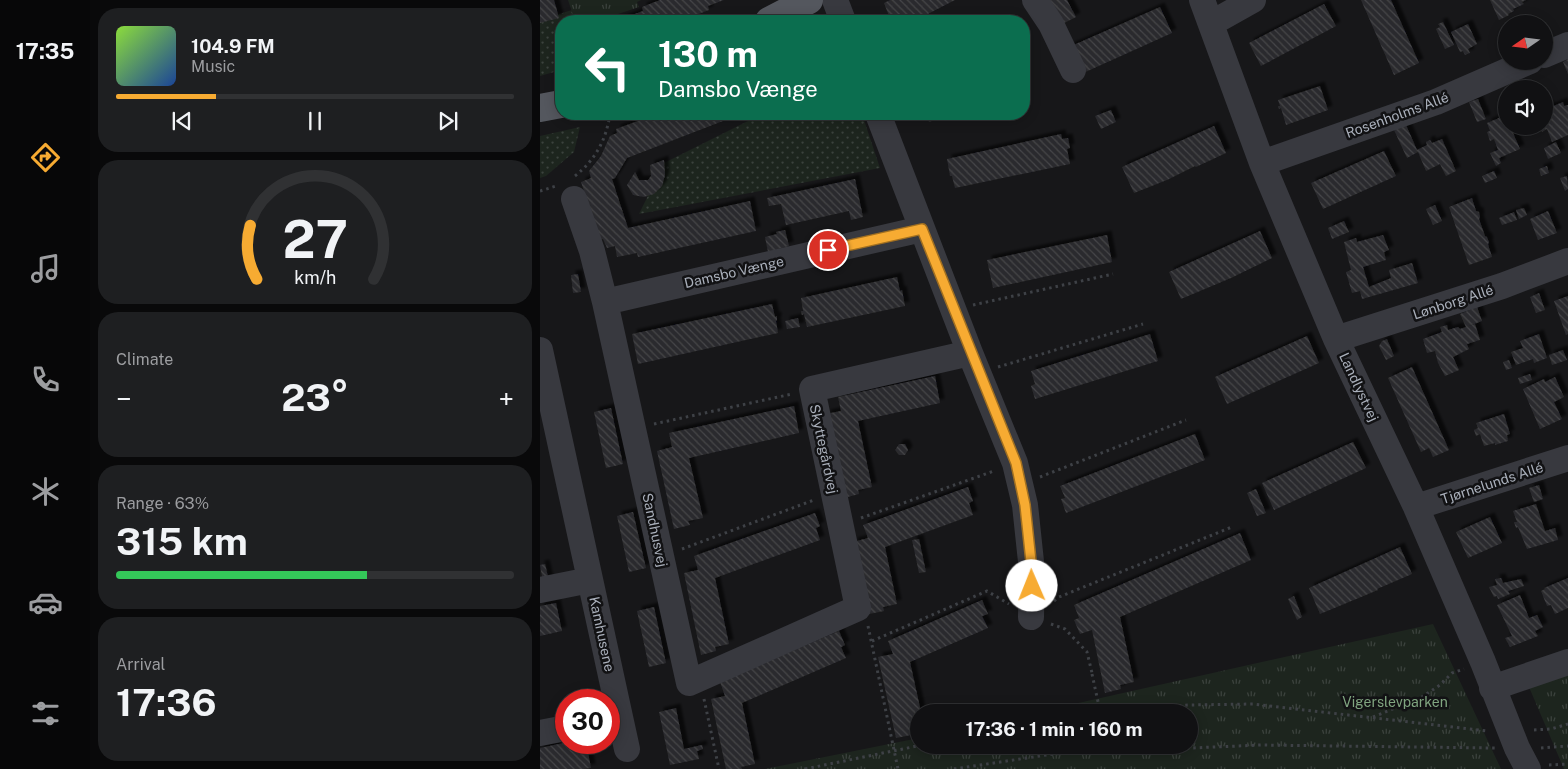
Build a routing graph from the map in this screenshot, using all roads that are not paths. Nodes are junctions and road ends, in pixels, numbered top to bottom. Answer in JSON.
{"nodes":[{"id":1,"x":809,"y":0,"type":"edge"},
{"id":2,"x":834,"y":0,"type":"edge"},
{"id":3,"x":1035,"y":0,"type":"edge"},
{"id":4,"x":1253,"y":0,"type":"edge"},
{"id":5,"x":1207,"y":11,"type":"edge"},
{"id":6,"x":780,"y":15,"type":"edge"},
{"id":7,"x":840,"y":15,"type":"edge"},
{"id":8,"x":1568,"y":45,"type":"edge"},
{"id":9,"x":1553,"y":51,"type":"edge"},
{"id":10,"x":1073,"y":70,"type":"dead end"},
{"id":11,"x":1509,"y":70,"type":"edge"},
{"id":12,"x":555,"y":105,"type":"edge"},
{"id":13,"x":540,"y":108,"type":"edge"},
{"id":14,"x":880,"y":120,"type":"edge"},
{"id":15,"x":1262,"y":163,"type":"junction"},
{"id":16,"x":569,"y":188,"type":"road end"},
{"id":17,"x":922,"y":229,"type":"junction"},
{"id":18,"x":1568,"y":261,"type":"edge"},
{"id":19,"x":605,"y":302,"type":"junction"},
{"id":20,"x":1336,"y":339,"type":"junction"},
{"id":21,"x":540,"y":350,"type":"edge"},
{"id":22,"x":974,"y":363,"type":"junction"},
{"id":23,"x":550,"y":446,"type":"edge"},
{"id":24,"x":1568,"y":458,"type":"edge"},
{"id":25,"x":1416,"y":507,"type":"junction"},
{"id":26,"x":590,"y":580,"type":"junction"},
{"id":27,"x":540,"y":590,"type":"edge"},
{"id":28,"x":1031,"y":617,"type":"road end"},
{"id":29,"x":1568,"y":662,"type":"edge"},
{"id":30,"x":688,"y":683,"type":"joint"},
{"id":31,"x":1492,"y":688,"type":"junction"},
{"id":32,"x":609,"y":689,"type":"edge"},
{"id":33,"x":555,"y":730,"type":"edge"},
{"id":34,"x":620,"y":732,"type":"edge"},
{"id":35,"x":540,"y":733,"type":"edge"},
{"id":36,"x":627,"y":749,"type":"dead end"},
{"id":37,"x":1535,"y":759,"type":"edge"}],
"edges":[{"from":1,"to":6,"type":"main road"},
{"from":2,"to":7,"type":"street"},
{"from":3,"to":10,"type":"street"},
{"from":4,"to":5,"type":"street"},
{"from":5,"to":15,"type":"street","name":"Landlystvej"},
{"from":8,"to":9,"type":"street"},
{"from":11,"to":15,"type":"street","name":"Rosenholms Allé"},
{"from":12,"to":13,"type":"main road"},
{"from":14,"to":17,"type":"street"},
{"from":15,"to":20,"type":"street","name":"Landlystvej"},
{"from":16,"to":19,"type":"street","name":"Sandhusvej"},
{"from":17,"to":19,"type":"street","name":"Damsbo Vænge"},
{"from":17,"to":22,"type":"street"},
{"from":18,"to":20,"type":"street","name":"Lønborg Allé"},
{"from":19,"to":30,"type":"street","name":"Sandhusvej"},
{"from":20,"to":25,"type":"street","name":"Landlystvej"},
{"from":21,"to":23,"type":"street","name":"Kamhusene"},
{"from":22,"to":28,"type":"street"},
{"from":22,"to":30,"type":"street","name":"Skyttegårdvej"},
{"from":23,"to":26,"type":"street","name":"Kamhusene"},
{"from":24,"to":25,"type":"street","name":"Tjørnelunds Allé"},
{"from":25,"to":31,"type":"street","name":"Landlystvej"},
{"from":26,"to":27,"type":"street","name":"Kamhusene"},
{"from":26,"to":32,"type":"street","name":"Kamhusene"},
{"from":29,"to":31,"type":"street"},
{"from":31,"to":37,"type":"street","name":"Landlystvej"},
{"from":33,"to":35,"type":"street"},
{"from":34,"to":36,"type":"street","name":"Kamhusene"}]}
